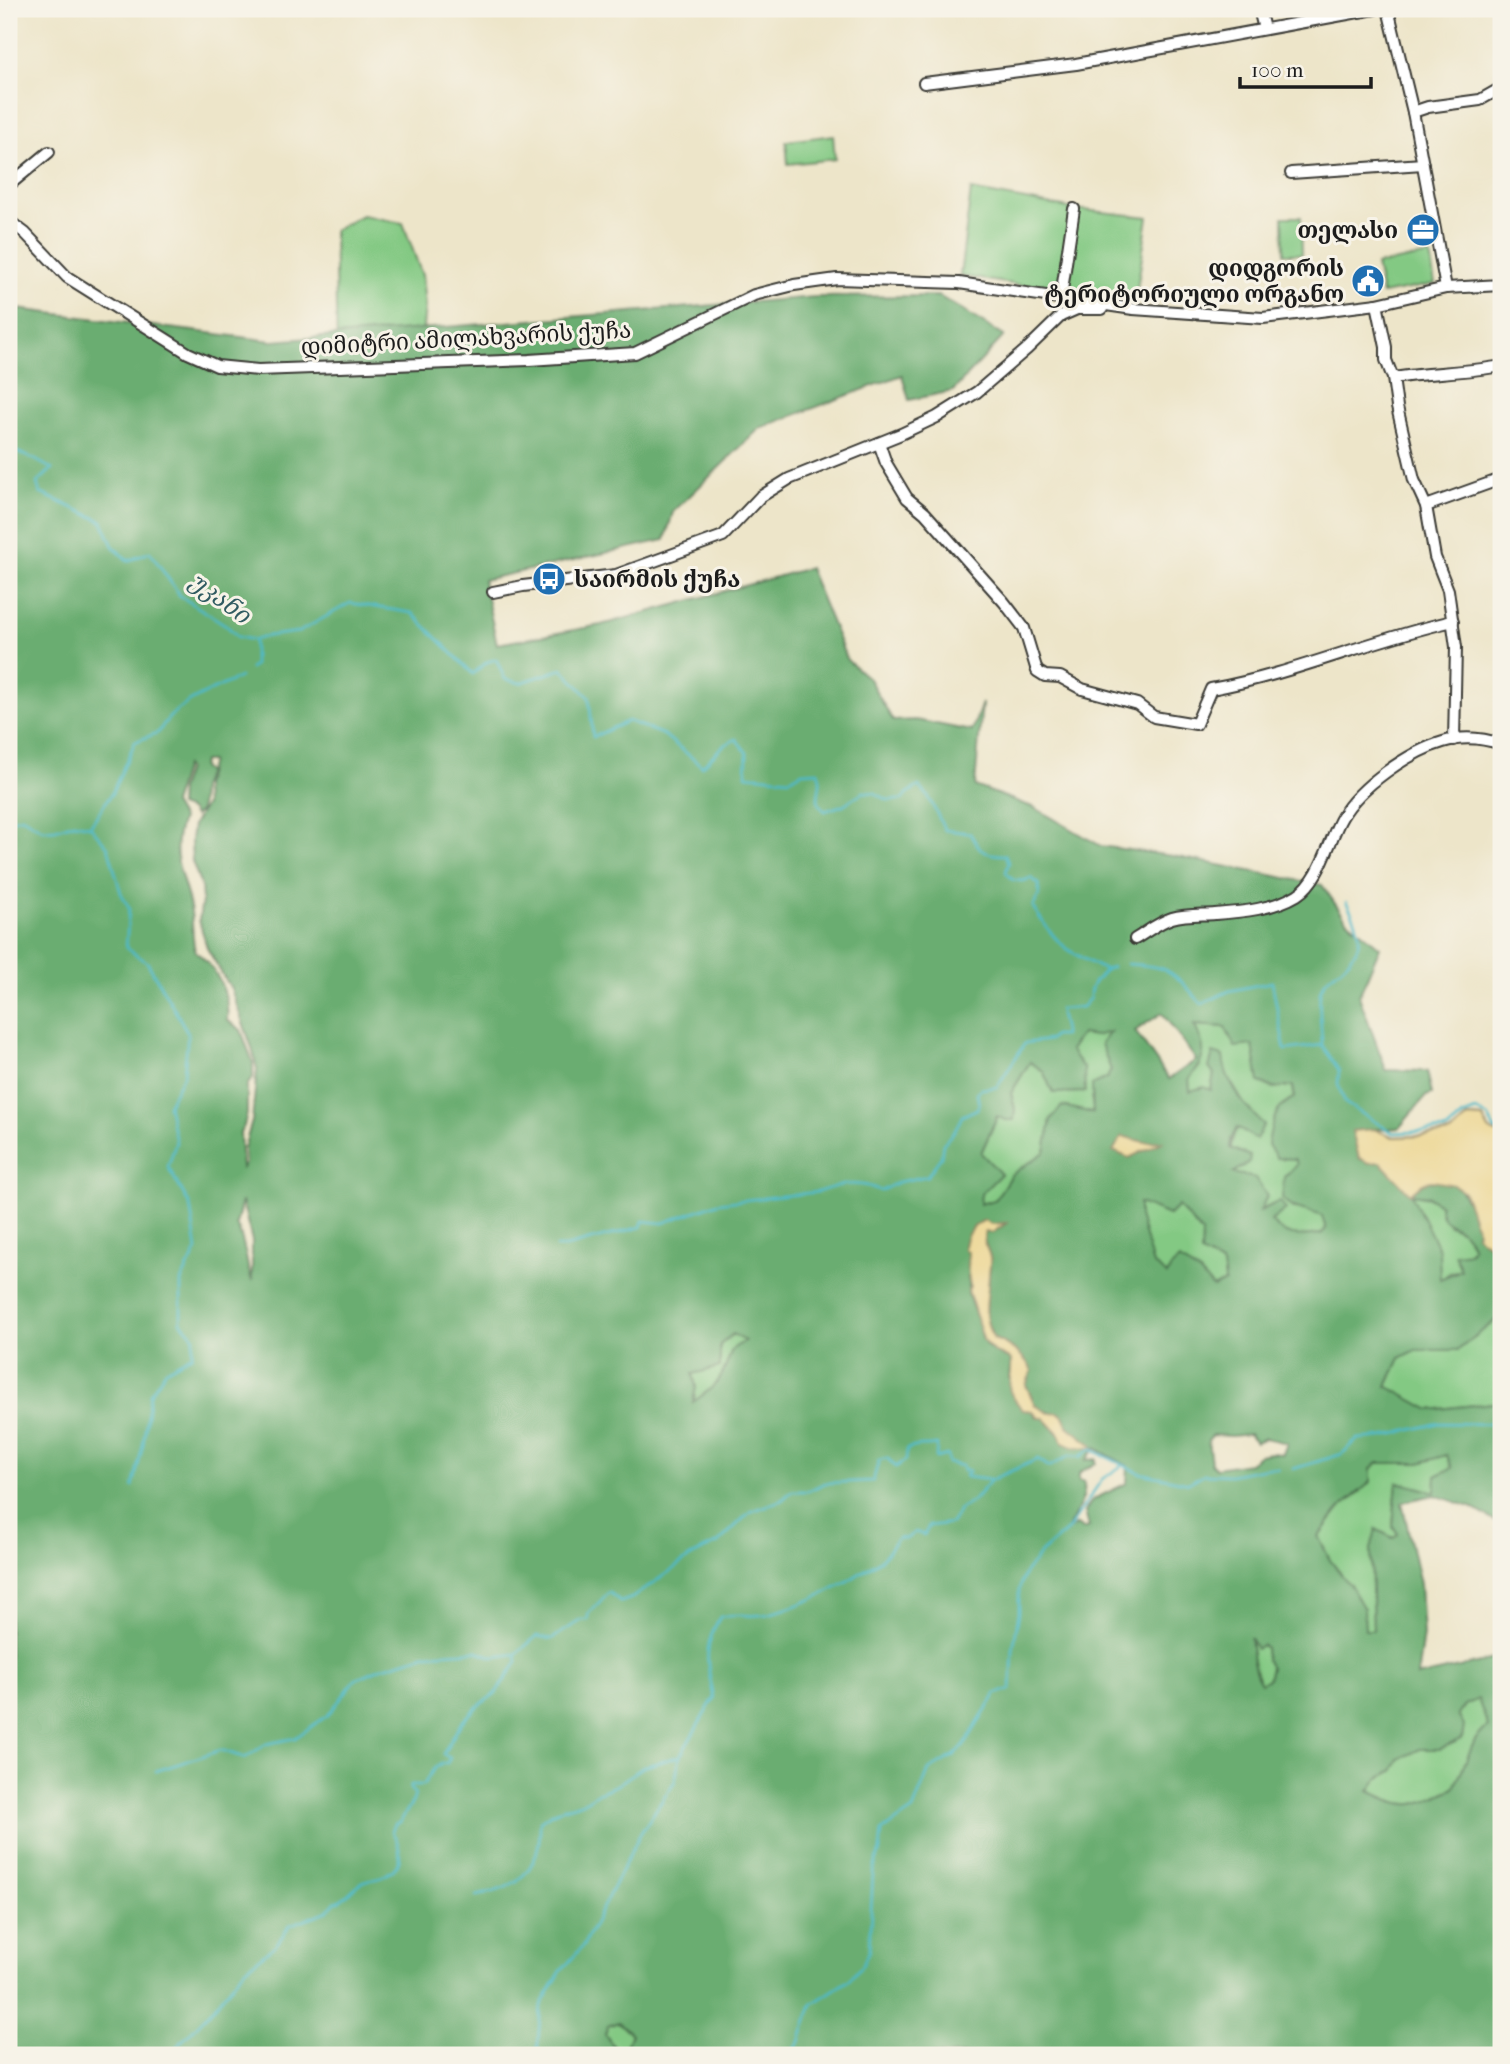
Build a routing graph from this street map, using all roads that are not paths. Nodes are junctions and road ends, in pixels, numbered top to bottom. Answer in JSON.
{"nodes":[{"id":1,"x":1259,"y":9,"type":"edge"},
{"id":2,"x":1375,"y":9,"type":"edge"},
{"id":3,"x":1388,"y":9,"type":"edge"},
{"id":4,"x":1264,"y":29,"type":"junction"},
{"id":5,"x":924,"y":83,"type":"dead end"},
{"id":6,"x":1501,"y":88,"type":"edge"},
{"id":7,"x":1413,"y":112,"type":"junction"},
{"id":8,"x":49,"y":152,"type":"dead end"},
{"id":9,"x":1423,"y":164,"type":"junction"},
{"id":10,"x":1291,"y":173,"type":"dead end"},
{"id":11,"x":9,"y":185,"type":"edge"},
{"id":12,"x":1074,"y":209,"type":"dead end"},
{"id":13,"x":9,"y":221,"type":"edge"},
{"id":14,"x":1501,"y":285,"type":"edge"},
{"id":15,"x":1446,"y":288,"type":"junction"},
{"id":16,"x":1061,"y":297,"type":"junction"},
{"id":17,"x":1377,"y":304,"type":"junction"},
{"id":18,"x":1133,"y":309,"type":"junction"},
{"id":19,"x":1501,"y":366,"type":"edge"},
{"id":20,"x":1393,"y":378,"type":"junction"},
{"id":21,"x":879,"y":443,"type":"junction"},
{"id":22,"x":1501,"y":479,"type":"edge"},
{"id":23,"x":1426,"y":506,"type":"junction"},
{"id":24,"x":493,"y":592,"type":"dead end"},
{"id":25,"x":1453,"y":621,"type":"junction"},
{"id":26,"x":1454,"y":740,"type":"junction"},
{"id":27,"x":1501,"y":744,"type":"edge"},
{"id":28,"x":1135,"y":939,"type":"dead end"}],
"edges":[{"from":1,"to":4,"type":"street"},
{"from":2,"to":4,"type":"street"},
{"from":3,"to":7,"type":"street"},
{"from":4,"to":5,"type":"street"},
{"from":6,"to":7,"type":"street"},
{"from":7,"to":9,"type":"street"},
{"from":8,"to":11,"type":"street"},
{"from":9,"to":10,"type":"street"},
{"from":9,"to":15,"type":"street"},
{"from":12,"to":16,"type":"street"},
{"from":13,"to":16,"type":"street","name":"დიმიტრი ამილახვარის ქუჩა"},
{"from":14,"to":15,"type":"street","name":"დიმიტრი ამილახვარის ქუჩა"},
{"from":15,"to":17,"type":"street","name":"დიმიტრი ამილახვარის ქუჩა"},
{"from":16,"to":18,"type":"street","name":"დიმიტრი ამილახვარის ქუჩა"},
{"from":17,"to":18,"type":"street","name":"დიმიტრი ამილახვარის ქუჩა"},
{"from":17,"to":20,"type":"street"},
{"from":18,"to":21,"type":"street"},
{"from":19,"to":20,"type":"street"},
{"from":20,"to":23,"type":"street"},
{"from":21,"to":24,"type":"street"},
{"from":21,"to":25,"type":"street"},
{"from":22,"to":23,"type":"street"},
{"from":23,"to":25,"type":"street"},
{"from":25,"to":26,"type":"street"},
{"from":26,"to":27,"type":"street"},
{"from":26,"to":28,"type":"street"}]}
